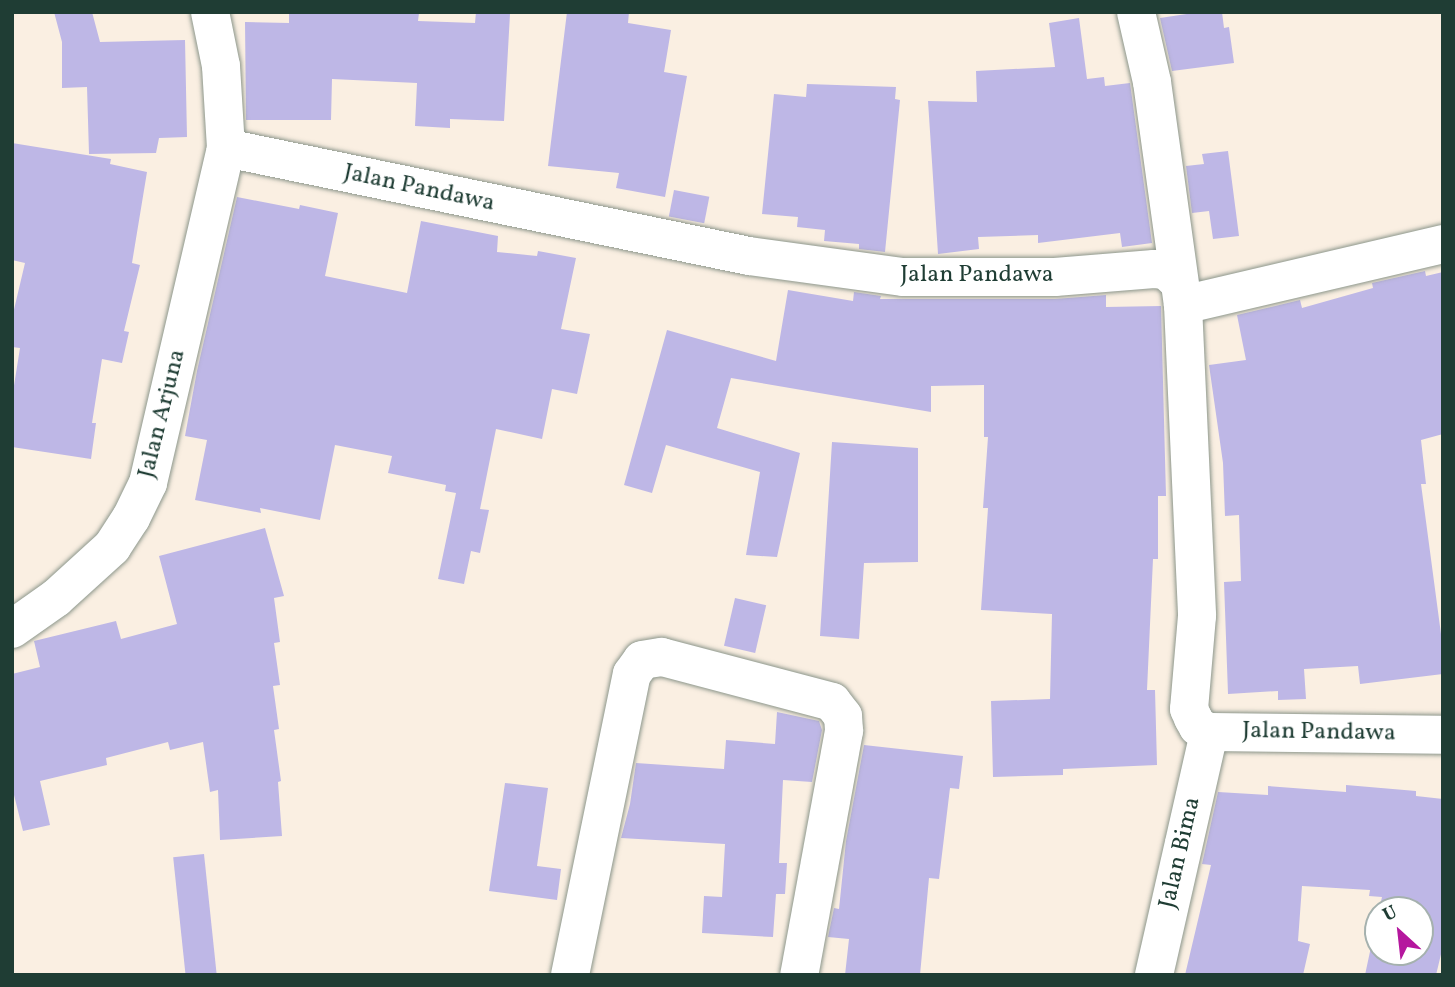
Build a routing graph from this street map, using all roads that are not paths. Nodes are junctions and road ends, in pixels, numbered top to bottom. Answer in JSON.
{"nodes":[{"id":1,"x":210,"y":12,"type":"edge"},
{"id":2,"x":1136,"y":12,"type":"edge"},
{"id":3,"x":226,"y":148,"type":"junction"},
{"id":4,"x":1443,"y":244,"type":"edge"},
{"id":5,"x":1181,"y":293,"type":"junction"},
{"id":6,"x":12,"y":629,"type":"edge"},
{"id":7,"x":1209,"y":732,"type":"junction"},
{"id":8,"x":1443,"y":735,"type":"edge"},
{"id":9,"x":570,"y":975,"type":"edge"},
{"id":10,"x":799,"y":975,"type":"edge"},
{"id":11,"x":1154,"y":975,"type":"edge"}],
"edges":[{"from":1,"to":3,"type":"street"},
{"from":2,"to":5,"type":"street"},
{"from":3,"to":5,"type":"street","name":"Jalan Pandawa"},
{"from":3,"to":6,"type":"street","name":"Jalan Arjuna"},
{"from":4,"to":5,"type":"street"},
{"from":5,"to":7,"type":"street","name":"Jalan Pandawa"},
{"from":7,"to":8,"type":"street","name":"Jalan Pandawa"},
{"from":7,"to":11,"type":"street","name":"Jalan Bima"},
{"from":9,"to":10,"type":"street"}]}
